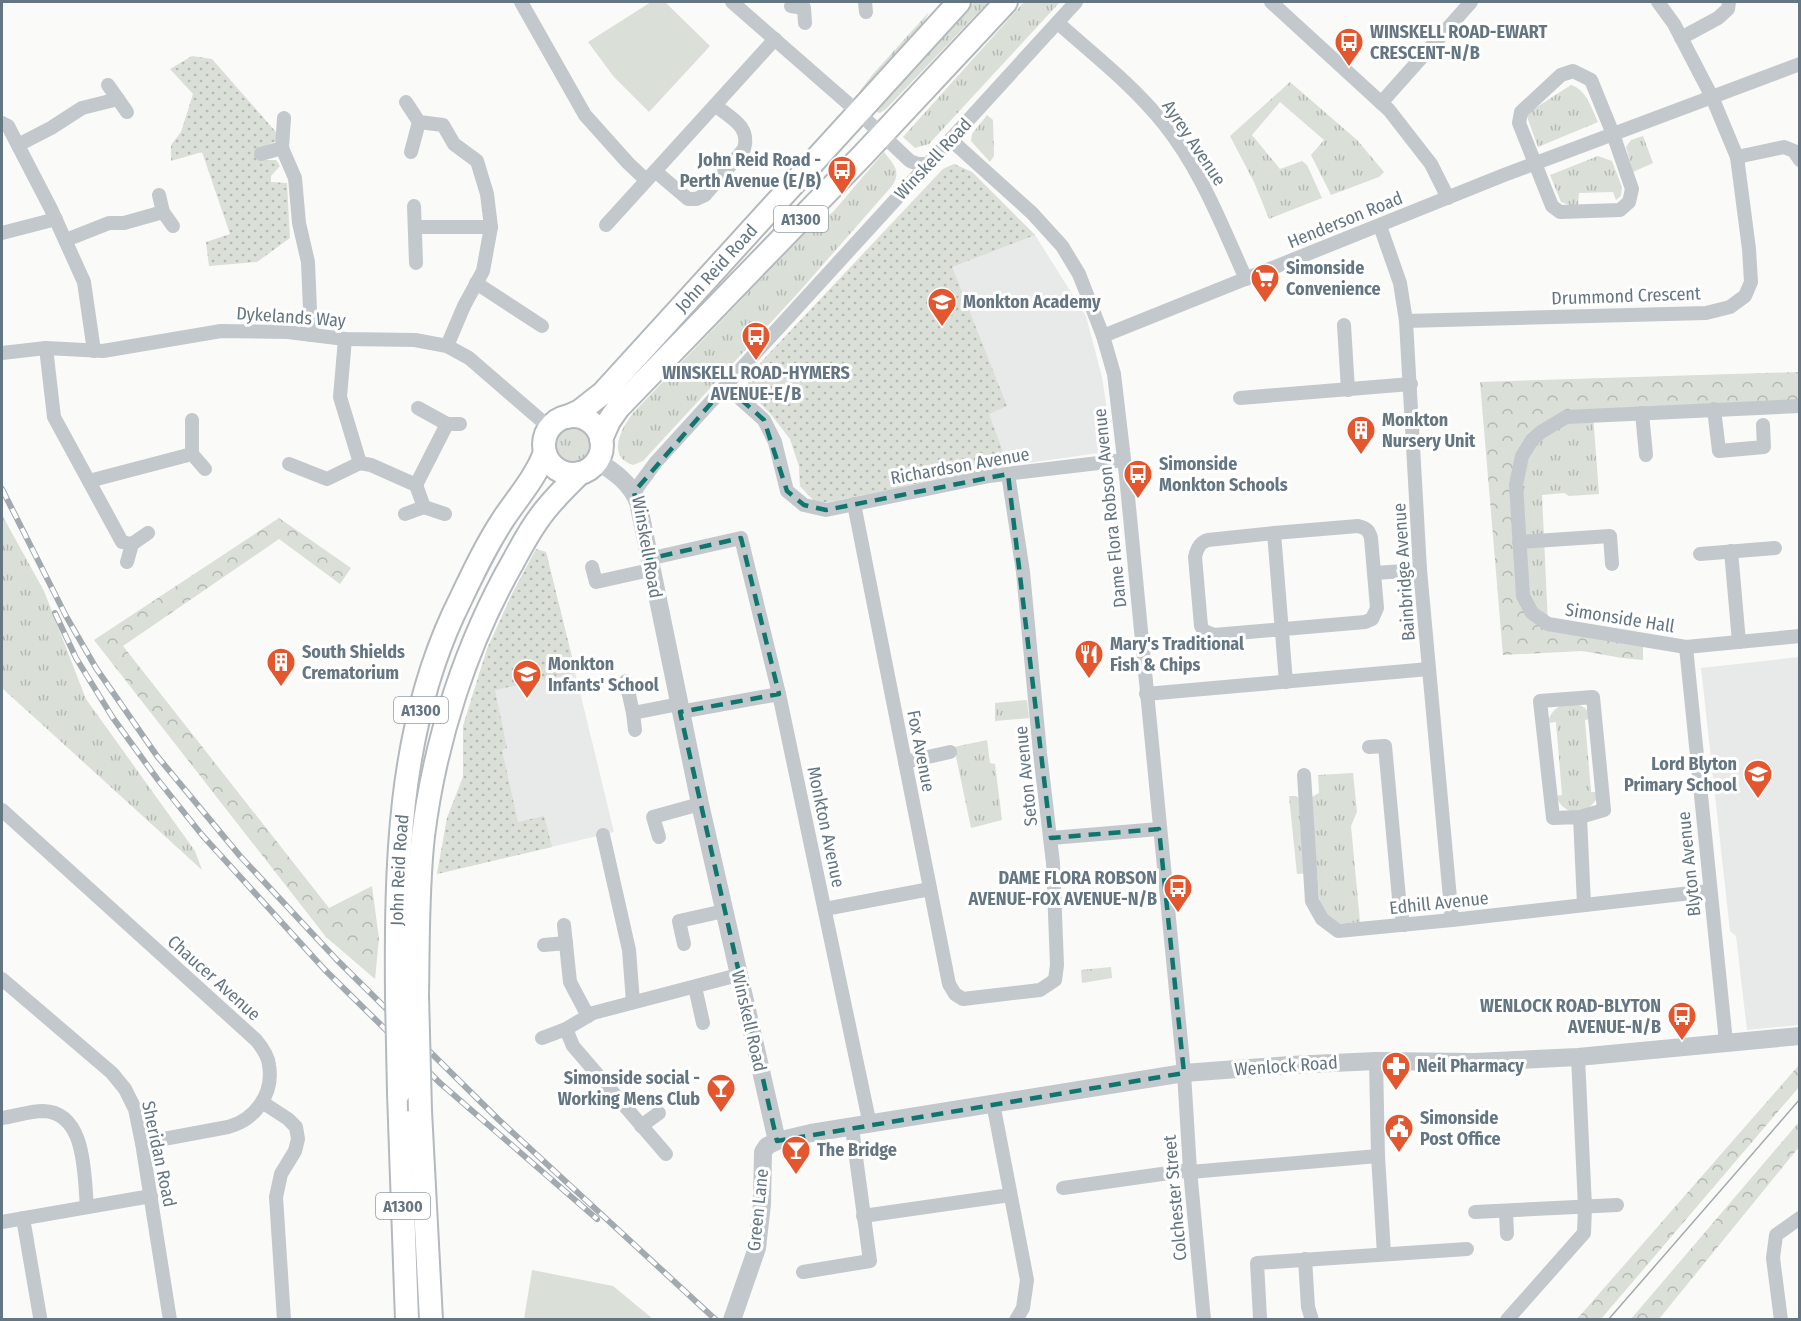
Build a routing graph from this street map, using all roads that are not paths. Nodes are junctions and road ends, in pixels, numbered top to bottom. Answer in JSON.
{"nodes":[{"id":1,"x":521,"y":2,"type":"edge"},
{"id":2,"x":732,"y":2,"type":"edge"},
{"id":3,"x":959,"y":2,"type":"edge"},
{"id":4,"x":1006,"y":2,"type":"edge"},
{"id":5,"x":1076,"y":2,"type":"edge"},
{"id":6,"x":1272,"y":2,"type":"edge"},
{"id":7,"x":1471,"y":2,"type":"edge"},
{"id":8,"x":1658,"y":2,"type":"edge"},
{"id":9,"x":1729,"y":2,"type":"edge"},
{"id":10,"x":802,"y":5,"type":"edge"},
{"id":11,"x":1058,"y":22,"type":"junction"},
{"id":12,"x":805,"y":23,"type":"dead end"},
{"id":13,"x":1681,"y":38,"type":"junction"},
{"id":14,"x":775,"y":39,"type":"junction"},
{"id":15,"x":1800,"y":64,"type":"edge"},
{"id":16,"x":108,"y":84,"type":"dead end"},
{"id":17,"x":1712,"y":97,"type":"junction"},
{"id":18,"x":118,"y":99,"type":"junction"},
{"id":19,"x":406,"y":102,"type":"dead end"},
{"id":20,"x":1381,"y":103,"type":"junction"},
{"id":21,"x":715,"y":105,"type":"junction"},
{"id":22,"x":127,"y":112,"type":"dead end"},
{"id":23,"x":859,"y":113,"type":"junction"},
{"id":24,"x":284,"y":118,"type":"dead end"},
{"id":25,"x":419,"y":122,"type":"junction"},
{"id":26,"x":2,"y":123,"type":"edge"},
{"id":27,"x":1613,"y":134,"type":"junction"},
{"id":28,"x":882,"y":135,"type":"junction"},
{"id":29,"x":951,"y":140,"type":"junction"},
{"id":30,"x":18,"y":145,"type":"junction"},
{"id":31,"x":282,"y":148,"type":"junction"},
{"id":32,"x":411,"y":152,"type":"dead end"},
{"id":33,"x":261,"y":154,"type":"dead end"},
{"id":34,"x":1737,"y":157,"type":"junction"},
{"id":35,"x":1800,"y":160,"type":"edge"},
{"id":36,"x":927,"y":164,"type":"junction"},
{"id":37,"x":1534,"y":164,"type":"junction"},
{"id":38,"x":650,"y":176,"type":"junction"},
{"id":39,"x":159,"y":195,"type":"dead end"},
{"id":40,"x":1448,"y":198,"type":"junction"},
{"id":41,"x":414,"y":206,"type":"dead end"},
{"id":42,"x":163,"y":212,"type":"junction"},
{"id":43,"x":56,"y":219,"type":"junction"},
{"id":44,"x":606,"y":225,"type":"dead end"},
{"id":45,"x":1380,"y":225,"type":"junction"},
{"id":46,"x":173,"y":226,"type":"dead end"},
{"id":47,"x":416,"y":227,"type":"junction"},
{"id":48,"x":491,"y":227,"type":"junction"},
{"id":49,"x":2,"y":233,"type":"edge"},
{"id":50,"x":66,"y":240,"type":"junction"},
{"id":51,"x":416,"y":263,"type":"dead end"},
{"id":52,"x":1246,"y":279,"type":"junction"},
{"id":53,"x":476,"y":283,"type":"junction"},
{"id":54,"x":1406,"y":321,"type":"junction"},
{"id":55,"x":542,"y":326,"type":"dead end"},
{"id":56,"x":1344,"y":326,"type":"dead end"},
{"id":57,"x":312,"y":335,"type":"junction"},
{"id":58,"x":1102,"y":336,"type":"junction"},
{"id":59,"x":345,"y":339,"type":"junction"},
{"id":60,"x":447,"y":346,"type":"junction"},
{"id":61,"x":46,"y":348,"type":"junction"},
{"id":62,"x":94,"y":351,"type":"junction"},
{"id":63,"x":2,"y":352,"type":"edge"},
{"id":64,"x":1411,"y":384,"type":"junction"},
{"id":65,"x":726,"y":386,"type":"junction"},
{"id":66,"x":1348,"y":390,"type":"junction"},
{"id":67,"x":1240,"y":398,"type":"dead end"},
{"id":68,"x":1800,"y":406,"type":"edge"},
{"id":69,"x":418,"y":408,"type":"dead end"},
{"id":70,"x":1714,"y":410,"type":"junction"},
{"id":71,"x":1642,"y":413,"type":"junction"},
{"id":72,"x":192,"y":420,"type":"dead end"},
{"id":73,"x":559,"y":423,"type":"junction"},
{"id":74,"x":1763,"y":425,"type":"dead end"},
{"id":75,"x":601,"y":439,"type":"junction"},
{"id":76,"x":545,"y":453,"type":"junction"},
{"id":77,"x":192,"y":454,"type":"junction"},
{"id":78,"x":1646,"y":455,"type":"dead end"},
{"id":79,"x":1124,"y":460,"type":"junction"},
{"id":80,"x":360,"y":463,"type":"junction"},
{"id":81,"x":289,"y":464,"type":"dead end"},
{"id":82,"x":589,"y":467,"type":"junction"},
{"id":83,"x":205,"y":469,"type":"dead end"},
{"id":84,"x":1008,"y":474,"type":"junction"},
{"id":85,"x":89,"y":481,"type":"junction"},
{"id":86,"x":416,"y":485,"type":"junction"},
{"id":87,"x":634,"y":492,"type":"junction"},
{"id":88,"x":854,"y":504,"type":"junction"},
{"id":89,"x":424,"y":507,"type":"junction"},
{"id":90,"x":405,"y":514,"type":"dead end"},
{"id":91,"x":445,"y":514,"type":"dead end"},
{"id":92,"x":539,"y":518,"type":"junction"},
{"id":93,"x":147,"y":532,"type":"dead end"},
{"id":94,"x":1274,"y":533,"type":"junction"},
{"id":95,"x":1518,"y":542,"type":"junction"},
{"id":96,"x":132,"y":544,"type":"junction"},
{"id":97,"x":1775,"y":548,"type":"dead end"},
{"id":98,"x":1731,"y":551,"type":"junction"},
{"id":99,"x":1700,"y":554,"type":"dead end"},
{"id":100,"x":127,"y":562,"type":"dead end"},
{"id":101,"x":1612,"y":564,"type":"dead end"},
{"id":102,"x":649,"y":565,"type":"junction"},
{"id":103,"x":592,"y":567,"type":"dead end"},
{"id":104,"x":1420,"y":570,"type":"junction"},
{"id":105,"x":1374,"y":573,"type":"junction"},
{"id":106,"x":1282,"y":630,"type":"junction"},
{"id":107,"x":1800,"y":636,"type":"edge"},
{"id":108,"x":1739,"y":642,"type":"junction"},
{"id":109,"x":1686,"y":647,"type":"junction"},
{"id":110,"x":435,"y":661,"type":"junction"},
{"id":111,"x":1429,"y":669,"type":"junction"},
{"id":112,"x":626,"y":681,"type":"dead end"},
{"id":113,"x":1286,"y":682,"type":"junction"},
{"id":114,"x":778,"y":694,"type":"junction"},
{"id":115,"x":1146,"y":694,"type":"junction"},
{"id":116,"x":680,"y":708,"type":"junction"},
{"id":117,"x":633,"y":713,"type":"junction"},
{"id":118,"x":635,"y":730,"type":"dead end"},
{"id":119,"x":1369,"y":747,"type":"dead end"},
{"id":120,"x":950,"y":752,"type":"dead end"},
{"id":121,"x":905,"y":762,"type":"junction"},
{"id":122,"x":1304,"y":775,"type":"dead end"},
{"id":123,"x":700,"y":804,"type":"junction"},
{"id":124,"x":2,"y":810,"type":"edge"},
{"id":125,"x":1580,"y":817,"type":"junction"},
{"id":126,"x":1159,"y":829,"type":"junction"},
{"id":127,"x":603,"y":835,"type":"dead end"},
{"id":128,"x":659,"y":837,"type":"dead end"},
{"id":129,"x":1051,"y":838,"type":"junction"},
{"id":130,"x":930,"y":889,"type":"junction"},
{"id":131,"x":1709,"y":891,"type":"junction"},
{"id":132,"x":1584,"y":905,"type":"junction"},
{"id":133,"x":825,"y":909,"type":"junction"},
{"id":134,"x":724,"y":911,"type":"junction"},
{"id":135,"x":1452,"y":920,"type":"junction"},
{"id":136,"x":1404,"y":925,"type":"junction"},
{"id":137,"x":564,"y":926,"type":"dead end"},
{"id":138,"x":566,"y":943,"type":"junction"},
{"id":139,"x":684,"y":944,"type":"dead end"},
{"id":140,"x":544,"y":945,"type":"dead end"},
{"id":141,"x":738,"y":975,"type":"junction"},
{"id":142,"x":2,"y":979,"type":"edge"},
{"id":143,"x":695,"y":987,"type":"junction"},
{"id":144,"x":407,"y":996,"type":"junction"},
{"id":145,"x":963,"y":999,"type":"joint"},
{"id":146,"x":633,"y":1002,"type":"junction"},
{"id":147,"x":588,"y":1016,"type":"junction"},
{"id":148,"x":703,"y":1023,"type":"dead end"},
{"id":149,"x":566,"y":1029,"type":"junction"},
{"id":150,"x":1800,"y":1036,"type":"edge"},
{"id":151,"x":542,"y":1038,"type":"dead end"},
{"id":152,"x":1726,"y":1042,"type":"junction"},
{"id":153,"x":1578,"y":1057,"type":"junction"},
{"id":154,"x":1376,"y":1061,"type":"junction"},
{"id":155,"x":1184,"y":1073,"type":"junction"},
{"id":156,"x":262,"y":1102,"type":"junction"},
{"id":157,"x":993,"y":1103,"type":"junction"},
{"id":158,"x":659,"y":1113,"type":"dead end"},
{"id":159,"x":2,"y":1118,"type":"edge"},
{"id":160,"x":641,"y":1126,"type":"junction"},
{"id":161,"x":861,"y":1127,"type":"junction"},
{"id":162,"x":777,"y":1141,"type":"junction"},
{"id":163,"x":142,"y":1143,"type":"junction"},
{"id":164,"x":666,"y":1154,"type":"dead end"},
{"id":165,"x":1378,"y":1156,"type":"junction"},
{"id":166,"x":1190,"y":1171,"type":"junction"},
{"id":167,"x":1064,"y":1188,"type":"dead end"},
{"id":168,"x":1010,"y":1195,"type":"junction"},
{"id":169,"x":151,"y":1196,"type":"junction"},
{"id":170,"x":1617,"y":1205,"type":"dead end"},
{"id":171,"x":1585,"y":1207,"type":"junction"},
{"id":172,"x":87,"y":1208,"type":"junction"},
{"id":173,"x":1506,"y":1211,"type":"junction"},
{"id":174,"x":1474,"y":1212,"type":"dead end"},
{"id":175,"x":863,"y":1216,"type":"junction"},
{"id":176,"x":23,"y":1218,"type":"junction"},
{"id":177,"x":1800,"y":1218,"type":"edge"},
{"id":178,"x":2,"y":1222,"type":"edge"},
{"id":179,"x":1507,"y":1234,"type":"dead end"},
{"id":180,"x":1467,"y":1249,"type":"dead end"},
{"id":181,"x":1384,"y":1254,"type":"junction"},
{"id":182,"x":1305,"y":1259,"type":"junction"},
{"id":183,"x":803,"y":1272,"type":"dead end"},
{"id":184,"x":40,"y":1317,"type":"dead end"},
{"id":185,"x":1260,"y":1318,"type":"dead end"},
{"id":186,"x":170,"y":1320,"type":"edge"},
{"id":187,"x":284,"y":1320,"type":"edge"},
{"id":188,"x":407,"y":1320,"type":"edge"},
{"id":189,"x":431,"y":1320,"type":"edge"},
{"id":190,"x":732,"y":1320,"type":"edge"},
{"id":191,"x":1016,"y":1320,"type":"edge"},
{"id":192,"x":1204,"y":1320,"type":"edge"},
{"id":193,"x":1312,"y":1320,"type":"edge"},
{"id":194,"x":1507,"y":1320,"type":"edge"},
{"id":195,"x":1782,"y":1320,"type":"edge"}],
"edges":[{"from":1,"to":38,"type":"street"},
{"from":2,"to":14,"type":"street"},
{"from":3,"to":23,"type":"highway","name":"John Reid Road","number":"A1300"},
{"from":4,"to":28,"type":"highway","name":"John Reid Road","number":"A1300"},
{"from":5,"to":11,"type":"street","name":"Winskell Road"},
{"from":6,"to":20,"type":"street"},
{"from":7,"to":20,"type":"street"},
{"from":8,"to":13,"type":"street","name":"Drummond Crescent"},
{"from":9,"to":13,"type":"street"},
{"from":10,"to":12,"type":"street"},
{"from":11,"to":29,"type":"street","name":"Winskell Road"},
{"from":11,"to":52,"type":"street","name":"Ayrey Avenue"},
{"from":13,"to":17,"type":"street","name":"Drummond Crescent"},
{"from":14,"to":21,"type":"street"},
{"from":14,"to":23,"type":"street"},
{"from":15,"to":17,"type":"street","name":"Henderson Road"},
{"from":16,"to":18,"type":"street"},
{"from":17,"to":27,"type":"street","name":"Henderson Road"},
{"from":17,"to":34,"type":"street","name":"Drummond Crescent"},
{"from":18,"to":22,"type":"street"},
{"from":18,"to":30,"type":"street"},
{"from":19,"to":25,"type":"street"},
{"from":20,"to":40,"type":"street"},
{"from":21,"to":38,"type":"street"},
{"from":21,"to":38,"type":"street"},
{"from":23,"to":28,"type":"street"},
{"from":23,"to":73,"type":"highway","name":"John Reid Road","number":"A1300"},
{"from":24,"to":31,"type":"street"},
{"from":25,"to":32,"type":"street"},
{"from":25,"to":48,"type":"street"},
{"from":26,"to":30,"type":"street"},
{"from":27,"to":37,"type":"street","name":"Henderson Road"},
{"from":27,"to":37,"type":"street"},
{"from":27,"to":37,"type":"street"},
{"from":28,"to":36,"type":"street"},
{"from":28,"to":75,"type":"highway","name":"John Reid Road","number":"A1300"},
{"from":29,"to":36,"type":"street","name":"Winskell Road"},
{"from":29,"to":58,"type":"street","name":"Dame Flora Robson Avenue"},
{"from":30,"to":43,"type":"street"},
{"from":31,"to":33,"type":"street"},
{"from":31,"to":57,"type":"street"},
{"from":34,"to":35,"type":"street"},
{"from":34,"to":54,"type":"street","name":"Drummond Crescent"},
{"from":36,"to":65,"type":"street","name":"Winskell Road"},
{"from":37,"to":40,"type":"street","name":"Henderson Road"},
{"from":38,"to":44,"type":"street"},
{"from":39,"to":42,"type":"street"},
{"from":40,"to":45,"type":"street","name":"Henderson Road"},
{"from":41,"to":47,"type":"street"},
{"from":42,"to":46,"type":"street"},
{"from":42,"to":50,"type":"street"},
{"from":43,"to":49,"type":"street"},
{"from":43,"to":50,"type":"street"},
{"from":45,"to":52,"type":"street","name":"Henderson Road"},
{"from":45,"to":54,"type":"street","name":"Bainbridge Avenue"},
{"from":47,"to":48,"type":"street"},
{"from":47,"to":51,"type":"street"},
{"from":48,"to":53,"type":"street"},
{"from":50,"to":62,"type":"street"},
{"from":52,"to":58,"type":"street","name":"Henderson Road"},
{"from":53,"to":55,"type":"street"},
{"from":53,"to":60,"type":"street"},
{"from":54,"to":64,"type":"street","name":"Bainbridge Avenue"},
{"from":56,"to":66,"type":"street"},
{"from":57,"to":59,"type":"street","name":"Dykelands Way"},
{"from":57,"to":62,"type":"street","name":"Dykelands Way"},
{"from":58,"to":79,"type":"street","name":"Dame Flora Robson Avenue"},
{"from":59,"to":60,"type":"street","name":"Dykelands Way"},
{"from":59,"to":80,"type":"street"},
{"from":60,"to":73,"type":"street","name":"Dykelands Way"},
{"from":61,"to":62,"type":"street","name":"Dykelands Way"},
{"from":61,"to":63,"type":"street","name":"Dykelands Way"},
{"from":61,"to":85,"type":"street"},
{"from":64,"to":66,"type":"street"},
{"from":64,"to":104,"type":"street","name":"Bainbridge Avenue"},
{"from":65,"to":87,"type":"street","name":"Winskell Road"},
{"from":65,"to":88,"type":"street","name":"Richardson Avenue"},
{"from":66,"to":67,"type":"street"},
{"from":68,"to":70,"type":"street","name":"Simonside Hall"},
{"from":69,"to":86,"type":"street"},
{"from":70,"to":71,"type":"street","name":"Simonside Hall"},
{"from":70,"to":74,"type":"street"},
{"from":71,"to":78,"type":"street"},
{"from":71,"to":95,"type":"street","name":"Simonside Hall"},
{"from":72,"to":77,"type":"street"},
{"from":73,"to":75,"type":"highway"},
{"from":73,"to":76,"type":"highway"},
{"from":75,"to":82,"type":"highway"},
{"from":76,"to":82,"type":"highway"},
{"from":76,"to":110,"type":"highway","name":"John Reid Road","number":"A1300"},
{"from":77,"to":83,"type":"street"},
{"from":77,"to":85,"type":"street"},
{"from":79,"to":84,"type":"street","name":"Richardson Avenue"},
{"from":79,"to":115,"type":"street","name":"Dame Flora Robson Avenue"},
{"from":80,"to":81,"type":"street"},
{"from":80,"to":86,"type":"street"},
{"from":82,"to":87,"type":"street"},
{"from":82,"to":92,"type":"highway","name":"John Reid Road","number":"A1300"},
{"from":84,"to":88,"type":"street","name":"Richardson Avenue"},
{"from":84,"to":129,"type":"street","name":"Seton Avenue"},
{"from":85,"to":96,"type":"street"},
{"from":86,"to":89,"type":"street"},
{"from":87,"to":102,"type":"street","name":"Winskell Road"},
{"from":88,"to":121,"type":"street","name":"Fox Avenue"},
{"from":89,"to":90,"type":"street"},
{"from":89,"to":91,"type":"street"},
{"from":92,"to":110,"type":"highway"},
{"from":92,"to":144,"type":"highway","name":"John Reid Road","number":"A1300"},
{"from":93,"to":96,"type":"street"},
{"from":94,"to":105,"type":"street"},
{"from":94,"to":106,"type":"street"},
{"from":94,"to":106,"type":"street"},
{"from":95,"to":101,"type":"street"},
{"from":95,"to":109,"type":"street","name":"Simonside Hall"},
{"from":96,"to":100,"type":"street"},
{"from":97,"to":98,"type":"street"},
{"from":98,"to":99,"type":"street"},
{"from":98,"to":108,"type":"street"},
{"from":102,"to":103,"type":"street"},
{"from":102,"to":114,"type":"street","name":"Monkton Avenue"},
{"from":102,"to":116,"type":"street","name":"Winskell Road"},
{"from":104,"to":105,"type":"street"},
{"from":104,"to":111,"type":"street","name":"Bainbridge Avenue"},
{"from":105,"to":106,"type":"street"},
{"from":106,"to":113,"type":"street"},
{"from":107,"to":108,"type":"street","name":"Simonside Hall"},
{"from":108,"to":109,"type":"street","name":"Simonside Hall"},
{"from":109,"to":131,"type":"street","name":"Blyton Avenue"},
{"from":110,"to":144,"type":"highway","name":"John Reid Road","number":"A1300"},
{"from":111,"to":113,"type":"street"},
{"from":111,"to":135,"type":"street","name":"Bainbridge Avenue"},
{"from":112,"to":117,"type":"street"},
{"from":113,"to":115,"type":"street"},
{"from":114,"to":116,"type":"street"},
{"from":114,"to":133,"type":"street","name":"Monkton Avenue"},
{"from":115,"to":126,"type":"street","name":"Dame Flora Robson Avenue"},
{"from":116,"to":117,"type":"street"},
{"from":116,"to":123,"type":"street","name":"Winskell Road"},
{"from":117,"to":118,"type":"street"},
{"from":119,"to":136,"type":"street"},
{"from":120,"to":121,"type":"street"},
{"from":121,"to":130,"type":"street","name":"Fox Avenue"},
{"from":122,"to":136,"type":"street","name":"Edhill Avenue"},
{"from":123,"to":128,"type":"street"},
{"from":123,"to":134,"type":"street","name":"Winskell Road"},
{"from":124,"to":156,"type":"street","name":"Chaucer Avenue"},
{"from":125,"to":125,"type":"street"},
{"from":125,"to":132,"type":"street"},
{"from":126,"to":129,"type":"street"},
{"from":126,"to":155,"type":"street","name":"Dame Flora Robson Avenue"},
{"from":127,"to":146,"type":"street"},
{"from":129,"to":145,"type":"street","name":"Seton Avenue"},
{"from":130,"to":133,"type":"street"},
{"from":130,"to":145,"type":"street","name":"Fox Avenue"},
{"from":131,"to":132,"type":"street","name":"Edhill Avenue"},
{"from":131,"to":152,"type":"street","name":"Blyton Avenue"},
{"from":132,"to":135,"type":"street","name":"Edhill Avenue"},
{"from":133,"to":161,"type":"street","name":"Monkton Avenue"},
{"from":134,"to":139,"type":"street"},
{"from":134,"to":141,"type":"street","name":"Winskell Road"},
{"from":135,"to":136,"type":"street","name":"Edhill Avenue"},
{"from":137,"to":138,"type":"street"},
{"from":138,"to":140,"type":"street"},
{"from":138,"to":147,"type":"street"},
{"from":141,"to":143,"type":"street"},
{"from":141,"to":162,"type":"street","name":"Winskell Road"},
{"from":142,"to":163,"type":"street","name":"Sheridan Road"},
{"from":143,"to":146,"type":"street"},
{"from":143,"to":148,"type":"street"},
{"from":144,"to":188,"type":"highway","name":"John Reid Road","number":"A1300","bridge":true},
{"from":144,"to":189,"type":"highway","name":"John Reid Road","number":"A1300","bridge":true},
{"from":146,"to":147,"type":"street"},
{"from":147,"to":149,"type":"street"},
{"from":149,"to":151,"type":"street"},
{"from":149,"to":160,"type":"street"},
{"from":150,"to":152,"type":"street","name":"Wenlock Road"},
{"from":152,"to":153,"type":"street","name":"Wenlock Road"},
{"from":153,"to":154,"type":"street","name":"Wenlock Road"},
{"from":153,"to":171,"type":"street"},
{"from":154,"to":155,"type":"street","name":"Wenlock Road"},
{"from":154,"to":165,"type":"street"},
{"from":155,"to":157,"type":"street","name":"Wenlock Road"},
{"from":155,"to":166,"type":"street","name":"Colchester Street"},
{"from":156,"to":163,"type":"street","name":"Chaucer Avenue"},
{"from":156,"to":187,"type":"street"},
{"from":157,"to":161,"type":"street","name":"Wenlock Road"},
{"from":157,"to":168,"type":"street"},
{"from":158,"to":160,"type":"street"},
{"from":159,"to":172,"type":"street"},
{"from":160,"to":164,"type":"street"},
{"from":161,"to":162,"type":"street","name":"Wenlock Road"},
{"from":161,"to":175,"type":"street","name":"Monkton Avenue"},
{"from":162,"to":190,"type":"street","name":"Green Lane"},
{"from":163,"to":169,"type":"street","name":"Sheridan Road"},
{"from":165,"to":166,"type":"street"},
{"from":165,"to":181,"type":"street"},
{"from":166,"to":167,"type":"street"},
{"from":166,"to":192,"type":"street","name":"Colchester Street"},
{"from":168,"to":175,"type":"street"},
{"from":168,"to":191,"type":"street"},
{"from":169,"to":172,"type":"street"},
{"from":169,"to":186,"type":"street","name":"Sheridan Road"},
{"from":170,"to":171,"type":"street"},
{"from":171,"to":173,"type":"street"},
{"from":171,"to":194,"type":"street"},
{"from":172,"to":176,"type":"street"},
{"from":173,"to":174,"type":"street"},
{"from":173,"to":179,"type":"street"},
{"from":175,"to":183,"type":"street","name":"Monkton Avenue"},
{"from":176,"to":178,"type":"street"},
{"from":176,"to":184,"type":"street"},
{"from":177,"to":195,"type":"street"},
{"from":180,"to":181,"type":"street"},
{"from":181,"to":182,"type":"street"},
{"from":182,"to":185,"type":"street"},
{"from":182,"to":193,"type":"street"}]}
